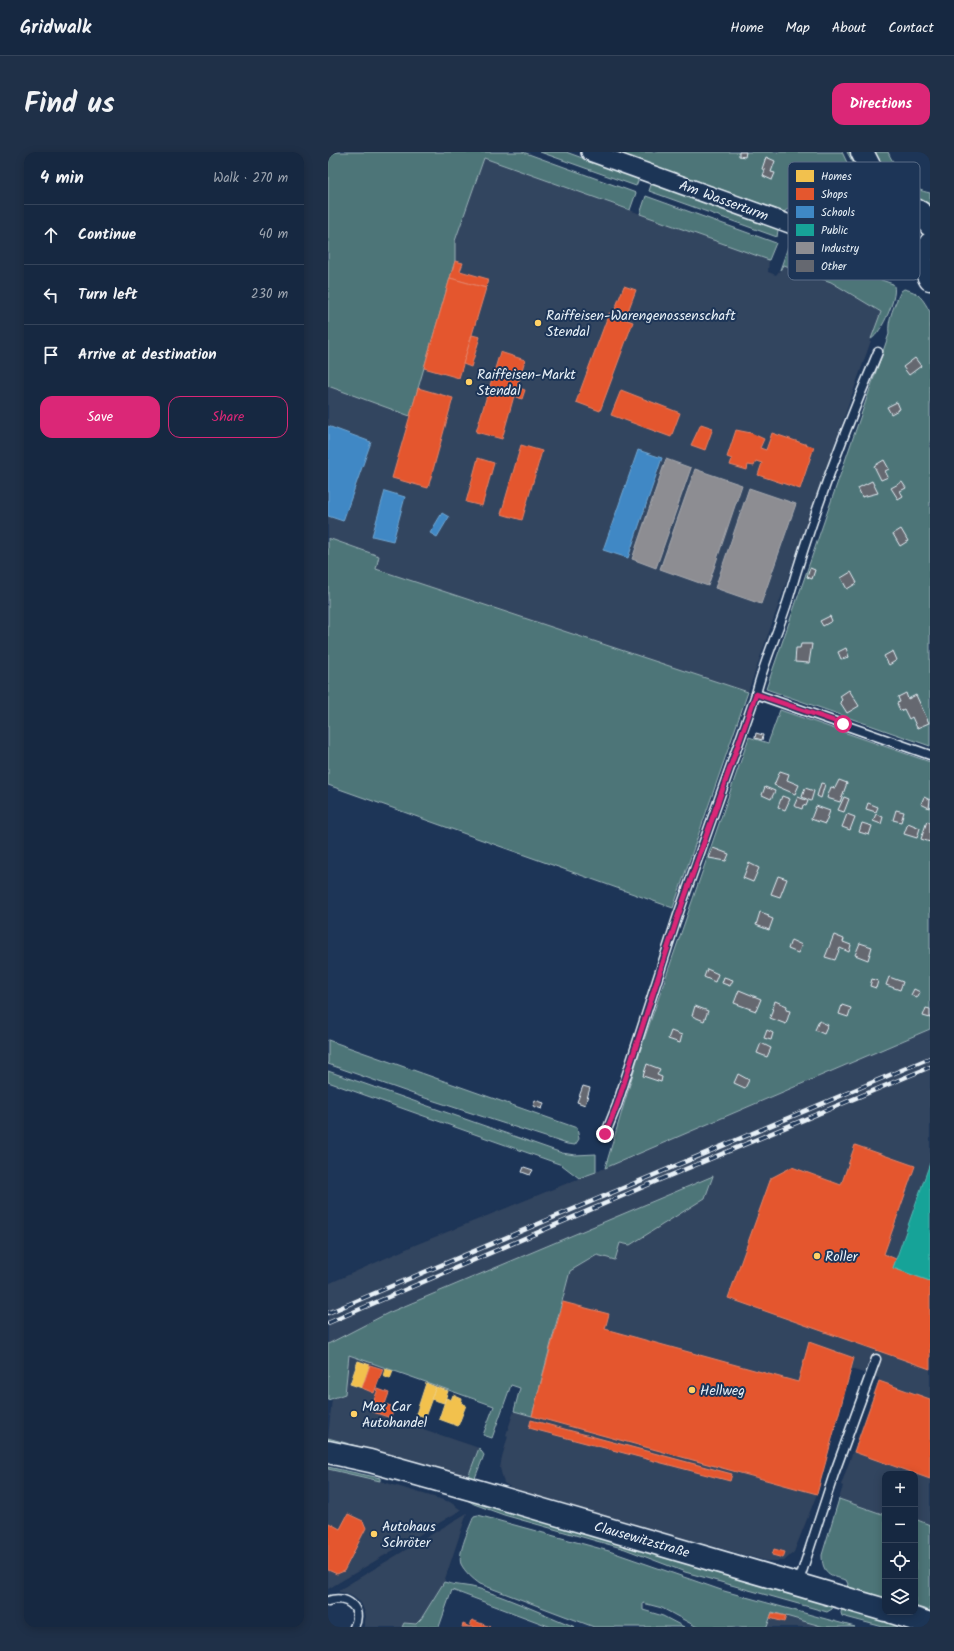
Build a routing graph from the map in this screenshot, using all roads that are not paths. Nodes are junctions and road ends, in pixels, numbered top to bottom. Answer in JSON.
{"nodes":[{"id":1,"x":590,"y":152,"type":"edge"},
{"id":2,"x":862,"y":152,"type":"edge"},
{"id":3,"x":867,"y":162,"type":"edge"},
{"id":4,"x":920,"y":213,"type":"edge"},
{"id":5,"x":788,"y":223,"type":"edge"},
{"id":6,"x":930,"y":223,"type":"edge"},
{"id":7,"x":924,"y":251,"type":"edge"},
{"id":8,"x":930,"y":279,"type":"edge"},
{"id":9,"x":878,"y":352,"type":"dead end"},
{"id":10,"x":756,"y":694,"type":"junction"},
{"id":11,"x":930,"y":755,"type":"edge"},
{"id":12,"x":605,"y":1134,"type":"dead end"},
{"id":13,"x":876,"y":1359,"type":"dead end"},
{"id":14,"x":328,"y":1452,"type":"edge"},
{"id":15,"x":798,"y":1585,"type":"junction"},
{"id":16,"x":328,"y":1601,"type":"edge"},
{"id":17,"x":882,"y":1609,"type":"edge"},
{"id":18,"x":902,"y":1615,"type":"edge"},
{"id":19,"x":930,"y":1624,"type":"edge"},
{"id":20,"x":354,"y":1627,"type":"edge"}],
"edges":[{"from":1,"to":5,"type":"street","name":"Am Wasserturm"},
{"from":2,"to":3,"type":"street"},
{"from":4,"to":6,"type":"street"},
{"from":7,"to":8,"type":"street"},
{"from":9,"to":10,"type":"lane"},
{"from":10,"to":11,"type":"lane"},
{"from":10,"to":12,"type":"lane"},
{"from":13,"to":15,"type":"lane"},
{"from":14,"to":15,"type":"street","name":"Clausewitzstraße"},
{"from":15,"to":17,"type":"street","name":"Clausewitzstraße"},
{"from":16,"to":20,"type":"lane"},
{"from":18,"to":19,"type":"street"}]}
